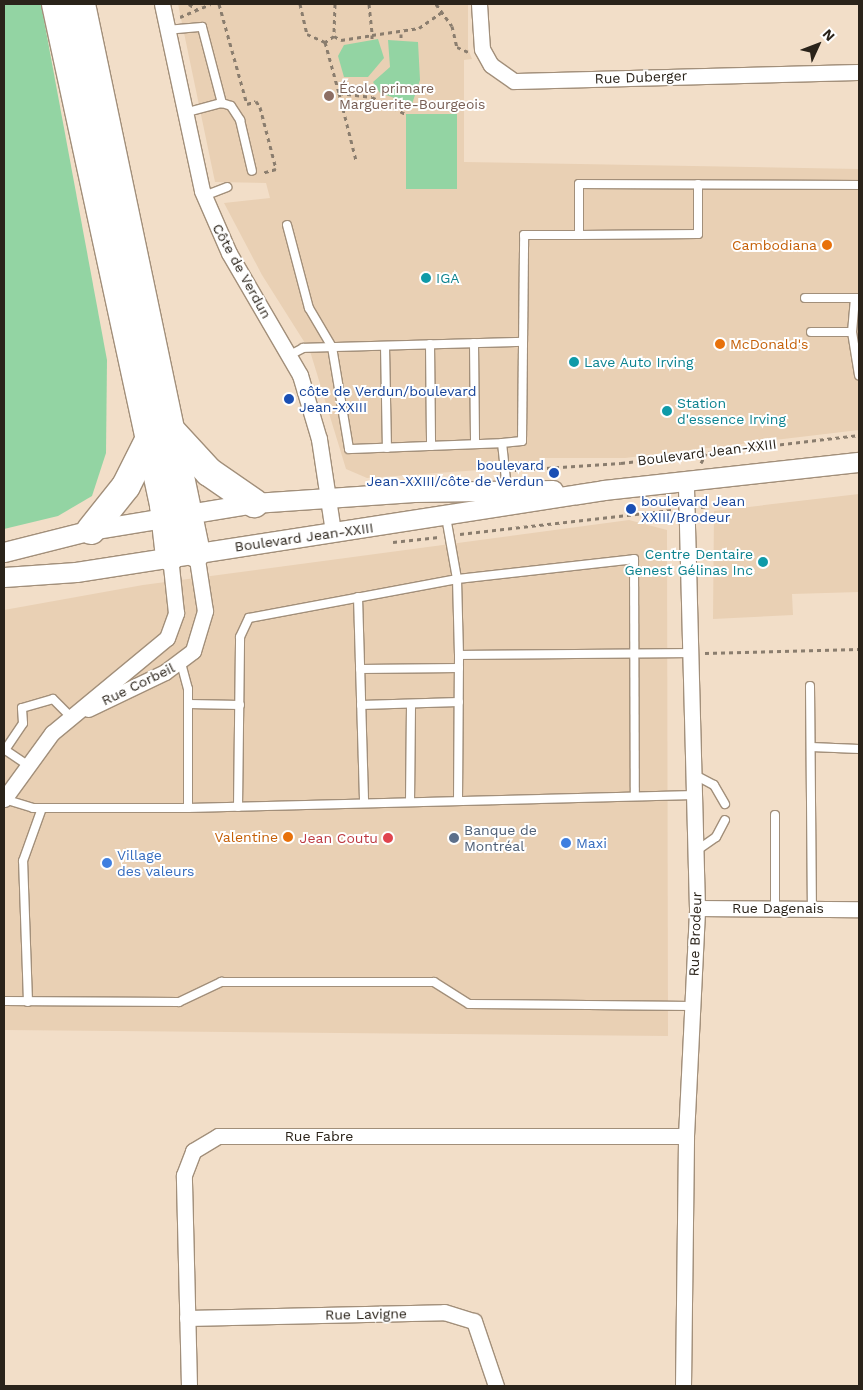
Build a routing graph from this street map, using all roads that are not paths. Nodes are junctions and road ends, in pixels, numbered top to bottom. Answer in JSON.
{"nodes":[{"id":1,"x":56,"y":4,"type":"edge"},
{"id":2,"x":81,"y":4,"type":"edge"},
{"id":3,"x":162,"y":4,"type":"edge"},
{"id":4,"x":478,"y":4,"type":"edge"},
{"id":5,"x":166,"y":30,"type":"junction"},
{"id":6,"x":859,"y":72,"type":"edge"},
{"id":7,"x":222,"y":103,"type":"junction"},
{"id":8,"x":182,"y":113,"type":"junction"},
{"id":9,"x":252,"y":171,"type":"dead end"},
{"id":10,"x":698,"y":184,"type":"junction"},
{"id":11,"x":859,"y":185,"type":"edge"},
{"id":12,"x":227,"y":187,"type":"dead end"},
{"id":13,"x":204,"y":196,"type":"junction"},
{"id":14,"x":287,"y":225,"type":"dead end"},
{"id":15,"x":579,"y":235,"type":"junction"},
{"id":16,"x":805,"y":298,"type":"dead end"},
{"id":17,"x":857,"y":298,"type":"edge"},
{"id":18,"x":811,"y":332,"type":"dead end"},
{"id":19,"x":852,"y":332,"type":"junction"},
{"id":20,"x":521,"y":342,"type":"junction"},
{"id":21,"x":856,"y":342,"type":"edge"},
{"id":22,"x":474,"y":343,"type":"junction"},
{"id":23,"x":430,"y":344,"type":"junction"},
{"id":24,"x":385,"y":346,"type":"junction"},
{"id":25,"x":332,"y":347,"type":"junction"},
{"id":26,"x":290,"y":355,"type":"junction"},
{"id":27,"x":859,"y":375,"type":"edge"},
{"id":28,"x":160,"y":436,"type":"junction"},
{"id":29,"x":502,"y":443,"type":"junction"},
{"id":30,"x":475,"y":444,"type":"junction"},
{"id":31,"x":431,"y":446,"type":"junction"},
{"id":32,"x":387,"y":448,"type":"junction"},
{"id":33,"x":859,"y":462,"type":"edge"},
{"id":34,"x":686,"y":482,"type":"junction"},
{"id":35,"x":328,"y":497,"type":"junction"},
{"id":36,"x":508,"y":498,"type":"junction"},
{"id":37,"x":254,"y":503,"type":"junction"},
{"id":38,"x":176,"y":514,"type":"junction"},
{"id":39,"x":446,"y":517,"type":"junction"},
{"id":40,"x":91,"y":530,"type":"junction"},
{"id":41,"x":333,"y":532,"type":"junction"},
{"id":42,"x":4,"y":552,"type":"edge"},
{"id":43,"x":183,"y":555,"type":"junction"},
{"id":44,"x":4,"y":577,"type":"edge"},
{"id":45,"x":456,"y":579,"type":"junction"},
{"id":46,"x":358,"y":597,"type":"junction"},
{"id":47,"x":692,"y":653,"type":"junction"},
{"id":48,"x":635,"y":654,"type":"junction"},
{"id":49,"x":459,"y":655,"type":"junction"},
{"id":50,"x":181,"y":663,"type":"junction"},
{"id":51,"x":459,"y":668,"type":"junction"},
{"id":52,"x":360,"y":669,"type":"junction"},
{"id":53,"x":810,"y":686,"type":"dead end"},
{"id":54,"x":459,"y":702,"type":"junction"},
{"id":55,"x":189,"y":704,"type":"junction"},
{"id":56,"x":240,"y":704,"type":"junction"},
{"id":57,"x":411,"y":704,"type":"junction"},
{"id":58,"x":361,"y":705,"type":"junction"},
{"id":59,"x":70,"y":716,"type":"junction"},
{"id":60,"x":811,"y":747,"type":"junction"},
{"id":61,"x":859,"y":749,"type":"edge"},
{"id":62,"x":4,"y":750,"type":"edge"},
{"id":63,"x":26,"y":764,"type":"junction"},
{"id":64,"x":695,"y":775,"type":"junction"},
{"id":65,"x":695,"y":795,"type":"junction"},
{"id":66,"x":635,"y":796,"type":"junction"},
{"id":67,"x":4,"y":799,"type":"edge"},
{"id":68,"x":458,"y":801,"type":"junction"},
{"id":69,"x":410,"y":802,"type":"junction"},
{"id":70,"x":364,"y":803,"type":"junction"},
{"id":71,"x":725,"y":804,"type":"dead end"},
{"id":72,"x":238,"y":807,"type":"junction"},
{"id":73,"x":42,"y":808,"type":"junction"},
{"id":74,"x":188,"y":808,"type":"junction"},
{"id":75,"x":775,"y":815,"type":"dead end"},
{"id":76,"x":725,"y":820,"type":"dead end"},
{"id":77,"x":696,"y":851,"type":"junction"},
{"id":78,"x":697,"y":908,"type":"junction"},
{"id":79,"x":775,"y":908,"type":"junction"},
{"id":80,"x":812,"y":908,"type":"junction"},
{"id":81,"x":859,"y":909,"type":"edge"},
{"id":82,"x":4,"y":1001,"type":"edge"},
{"id":83,"x":28,"y":1002,"type":"junction"},
{"id":84,"x":693,"y":1006,"type":"junction"},
{"id":85,"x":686,"y":1136,"type":"junction"},
{"id":86,"x":187,"y":1318,"type":"junction"},
{"id":87,"x":189,"y":1386,"type":"edge"},
{"id":88,"x":496,"y":1386,"type":"edge"},
{"id":89,"x":683,"y":1386,"type":"edge"}],
"edges":[{"from":1,"to":28,"type":"highway"},
{"from":2,"to":28,"type":"highway"},
{"from":3,"to":5,"type":"street","name":"Côte de Verdun"},
{"from":4,"to":6,"type":"street","name":"Rue Duberger"},
{"from":5,"to":7,"type":"lane"},
{"from":5,"to":8,"type":"street","name":"Côte de Verdun"},
{"from":7,"to":8,"type":"lane"},
{"from":7,"to":9,"type":"lane"},
{"from":8,"to":13,"type":"street","name":"Côte de Verdun"},
{"from":10,"to":11,"type":"lane"},
{"from":10,"to":15,"type":"lane"},
{"from":10,"to":15,"type":"lane"},
{"from":12,"to":13,"type":"lane"},
{"from":13,"to":26,"type":"street","name":"Côte de Verdun"},
{"from":14,"to":25,"type":"lane"},
{"from":15,"to":20,"type":"lane"},
{"from":16,"to":17,"type":"lane"},
{"from":17,"to":19,"type":"lane"},
{"from":18,"to":19,"type":"lane"},
{"from":19,"to":21,"type":"lane"},
{"from":20,"to":22,"type":"lane"},
{"from":20,"to":29,"type":"lane"},
{"from":21,"to":27,"type":"lane"},
{"from":22,"to":23,"type":"lane"},
{"from":22,"to":30,"type":"lane"},
{"from":23,"to":24,"type":"lane"},
{"from":23,"to":31,"type":"lane"},
{"from":24,"to":25,"type":"lane"},
{"from":24,"to":32,"type":"lane"},
{"from":25,"to":26,"type":"lane"},
{"from":25,"to":32,"type":"lane"},
{"from":26,"to":35,"type":"street","name":"Côte de Verdun"},
{"from":28,"to":37,"type":"highway"},
{"from":28,"to":38,"type":"highway"},
{"from":28,"to":40,"type":"highway"},
{"from":29,"to":30,"type":"lane"},
{"from":29,"to":36,"type":"lane"},
{"from":30,"to":31,"type":"lane"},
{"from":31,"to":32,"type":"lane"},
{"from":33,"to":34,"type":"street","name":"Boulevard Jean-XXIII"},
{"from":34,"to":36,"type":"street","name":"Boulevard Jean-XXIII"},
{"from":34,"to":47,"type":"street","name":"Rue Brodeur"},
{"from":35,"to":36,"type":"street","name":"Boulevard Jean-XXIII"},
{"from":35,"to":37,"type":"street","name":"Boulevard Jean-XXIII"},
{"from":35,"to":41,"type":"street","name":"Côte de Verdun"},
{"from":36,"to":39,"type":"street","name":"Boulevard Jean-XXIII"},
{"from":37,"to":38,"type":"street","name":"Boulevard Jean-XXIII"},
{"from":38,"to":40,"type":"street","name":"Boulevard Jean-XXIII"},
{"from":38,"to":43,"type":"highway"},
{"from":39,"to":41,"type":"street","name":"Boulevard Jean-XXIII"},
{"from":39,"to":45,"type":"lane"},
{"from":40,"to":42,"type":"street","name":"Boulevard Jean-XXIII"},
{"from":41,"to":43,"type":"street","name":"Boulevard Jean-XXIII"},
{"from":43,"to":44,"type":"street","name":"Boulevard Jean-XXIII"},
{"from":43,"to":50,"type":"street","name":"Rue Corbeil"},
{"from":43,"to":59,"type":"street","name":"Rue Corbeil"},
{"from":45,"to":46,"type":"lane"},
{"from":45,"to":48,"type":"lane"},
{"from":45,"to":49,"type":"lane"},
{"from":46,"to":52,"type":"lane"},
{"from":46,"to":56,"type":"lane"},
{"from":47,"to":48,"type":"lane"},
{"from":47,"to":64,"type":"street","name":"Rue Brodeur"},
{"from":48,"to":49,"type":"lane"},
{"from":48,"to":66,"type":"lane"},
{"from":49,"to":51,"type":"lane"},
{"from":50,"to":55,"type":"lane"},
{"from":50,"to":59,"type":"street","name":"Rue Corbeil"},
{"from":51,"to":52,"type":"lane"},
{"from":51,"to":54,"type":"lane"},
{"from":52,"to":58,"type":"lane"},
{"from":53,"to":60,"type":"lane"},
{"from":54,"to":57,"type":"lane"},
{"from":54,"to":68,"type":"lane"},
{"from":55,"to":56,"type":"lane"},
{"from":55,"to":74,"type":"lane"},
{"from":56,"to":72,"type":"lane"},
{"from":57,"to":58,"type":"lane"},
{"from":57,"to":69,"type":"lane"},
{"from":58,"to":70,"type":"lane"},
{"from":59,"to":62,"type":"lane"},
{"from":59,"to":63,"type":"street","name":"Rue Corbeil"},
{"from":60,"to":61,"type":"lane"},
{"from":60,"to":80,"type":"lane"},
{"from":62,"to":63,"type":"lane"},
{"from":63,"to":67,"type":"street","name":"Rue Corbeil"},
{"from":64,"to":65,"type":"street","name":"Rue Brodeur"},
{"from":64,"to":71,"type":"lane"},
{"from":65,"to":66,"type":"lane"},
{"from":65,"to":77,"type":"street","name":"Rue Brodeur"},
{"from":66,"to":68,"type":"lane"},
{"from":67,"to":73,"type":"lane"},
{"from":68,"to":69,"type":"lane"},
{"from":69,"to":70,"type":"lane"},
{"from":70,"to":72,"type":"lane"},
{"from":72,"to":74,"type":"lane"},
{"from":73,"to":74,"type":"lane"},
{"from":73,"to":83,"type":"lane"},
{"from":75,"to":79,"type":"lane"},
{"from":76,"to":77,"type":"lane"},
{"from":77,"to":78,"type":"street","name":"Rue Brodeur"},
{"from":78,"to":79,"type":"street","name":"Rue Dagenais"},
{"from":78,"to":84,"type":"street","name":"Rue Brodeur"},
{"from":79,"to":80,"type":"street","name":"Rue Dagenais"},
{"from":80,"to":81,"type":"street","name":"Rue Dagenais"},
{"from":82,"to":83,"type":"lane"},
{"from":83,"to":84,"type":"lane"},
{"from":84,"to":85,"type":"street","name":"Rue Brodeur"},
{"from":85,"to":86,"type":"street","name":"Rue Fabre"},
{"from":85,"to":89,"type":"street","name":"Rue Brodeur"},
{"from":86,"to":87,"type":"street","name":"Rue Fabre"},
{"from":86,"to":88,"type":"street","name":"Rue Lavigne"}]}
